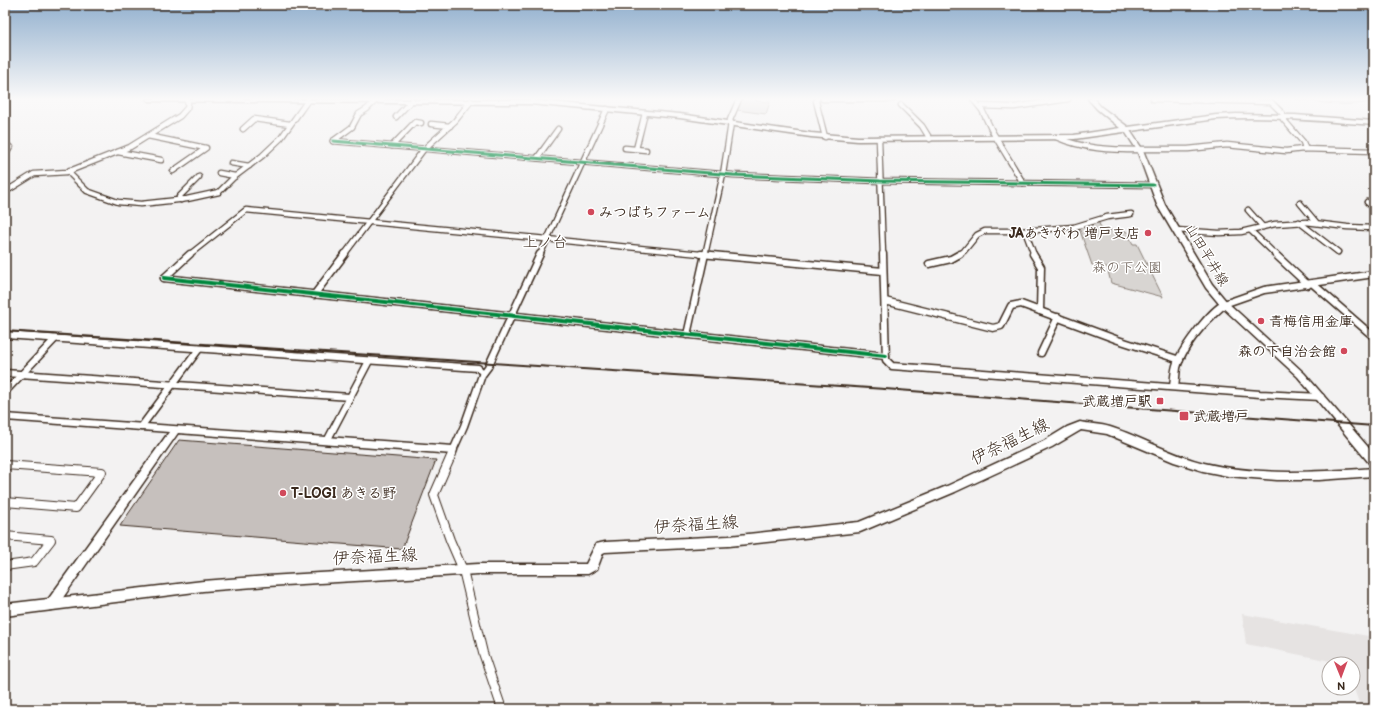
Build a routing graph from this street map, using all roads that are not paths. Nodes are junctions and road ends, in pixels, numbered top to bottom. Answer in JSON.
{"nodes":[{"id":1,"x":154,"y":132,"type":"edge"},
{"id":2,"x":284,"y":132,"type":"edge"},
{"id":3,"x":345,"y":132,"type":"edge"},
{"id":4,"x":404,"y":132,"type":"edge"},
{"id":5,"x":443,"y":132,"type":"edge"},
{"id":6,"x":556,"y":132,"type":"edge"},
{"id":7,"x":596,"y":132,"type":"edge"},
{"id":8,"x":640,"y":132,"type":"edge"},
{"id":9,"x":729,"y":132,"type":"edge"},
{"id":10,"x":796,"y":132,"type":"edge"},
{"id":11,"x":824,"y":132,"type":"edge"},
{"id":12,"x":926,"y":132,"type":"edge"},
{"id":13,"x":994,"y":132,"type":"edge"},
{"id":14,"x":1103,"y":132,"type":"edge"},
{"id":15,"x":1128,"y":132,"type":"edge"},
{"id":16,"x":1295,"y":132,"type":"edge"},
{"id":17,"x":148,"y":136,"type":"junction"},
{"id":18,"x":825,"y":137,"type":"junction"},
{"id":19,"x":1056,"y":137,"type":"junction"},
{"id":20,"x":998,"y":138,"type":"junction"},
{"id":21,"x":879,"y":139,"type":"junction"},
{"id":22,"x":930,"y":139,"type":"junction"},
{"id":23,"x":5,"y":143,"type":"edge"},
{"id":24,"x":392,"y":146,"type":"junction"},
{"id":25,"x":625,"y":148,"type":"dead end"},
{"id":26,"x":424,"y":149,"type":"junction"},
{"id":27,"x":636,"y":149,"type":"junction"},
{"id":28,"x":1303,"y":149,"type":"junction"},
{"id":29,"x":646,"y":150,"type":"dead end"},
{"id":30,"x":1139,"y":150,"type":"junction"},
{"id":31,"x":1374,"y":151,"type":"edge"},
{"id":32,"x":118,"y":152,"type":"junction"},
{"id":33,"x":5,"y":155,"type":"edge"},
{"id":34,"x":537,"y":158,"type":"junction"},
{"id":35,"x":161,"y":160,"type":"dead end"},
{"id":36,"x":582,"y":162,"type":"junction"},
{"id":37,"x":231,"y":163,"type":"dead end"},
{"id":38,"x":249,"y":166,"type":"junction"},
{"id":39,"x":70,"y":170,"type":"junction"},
{"id":40,"x":173,"y":171,"type":"dead end"},
{"id":41,"x":219,"y":173,"type":"dead end"},
{"id":42,"x":723,"y":174,"type":"junction"},
{"id":43,"x":235,"y":176,"type":"junction"},
{"id":44,"x":199,"y":177,"type":"dead end"},
{"id":45,"x":880,"y":181,"type":"junction"},
{"id":46,"x":1023,"y":183,"type":"junction"},
{"id":47,"x":1153,"y":185,"type":"junction"},
{"id":48,"x":5,"y":192,"type":"edge"},
{"id":49,"x":181,"y":200,"type":"junction"},
{"id":50,"x":1367,"y":202,"type":"dead end"},
{"id":51,"x":1300,"y":203,"type":"dead end"},
{"id":52,"x":1374,"y":208,"type":"edge"},
{"id":53,"x":1248,"y":210,"type":"dead end"},
{"id":54,"x":1131,"y":214,"type":"dead end"},
{"id":55,"x":369,"y":221,"type":"junction"},
{"id":56,"x":1300,"y":222,"type":"junction"},
{"id":57,"x":1316,"y":222,"type":"junction"},
{"id":58,"x":1263,"y":227,"type":"junction"},
{"id":59,"x":1374,"y":228,"type":"edge"},
{"id":60,"x":1176,"y":230,"type":"junction"},
{"id":61,"x":1025,"y":231,"type":"junction"},
{"id":62,"x":1251,"y":231,"type":"junction"},
{"id":63,"x":547,"y":238,"type":"junction"},
{"id":64,"x":1338,"y":252,"type":"dead end"},
{"id":65,"x":706,"y":253,"type":"junction"},
{"id":66,"x":929,"y":264,"type":"dead end"},
{"id":67,"x":883,"y":271,"type":"junction"},
{"id":68,"x":1374,"y":274,"type":"edge"},
{"id":69,"x":1310,"y":285,"type":"junction"},
{"id":70,"x":314,"y":295,"type":"junction"},
{"id":71,"x":884,"y":301,"type":"junction"},
{"id":72,"x":1224,"y":304,"type":"junction"},
{"id":73,"x":1040,"y":311,"type":"junction"},
{"id":74,"x":512,"y":316,"type":"junction"},
{"id":75,"x":1058,"y":317,"type":"junction"},
{"id":76,"x":5,"y":335,"type":"edge"},
{"id":77,"x":687,"y":335,"type":"junction"},
{"id":78,"x":1374,"y":337,"type":"edge"},
{"id":79,"x":55,"y":339,"type":"junction"},
{"id":80,"x":199,"y":349,"type":"junction"},
{"id":81,"x":1041,"y":353,"type":"dead end"},
{"id":82,"x":886,"y":356,"type":"junction"},
{"id":83,"x":369,"y":360,"type":"junction"},
{"id":84,"x":1180,"y":360,"type":"junction"},
{"id":85,"x":5,"y":373,"type":"edge"},
{"id":86,"x":483,"y":373,"type":"junction"},
{"id":87,"x":22,"y":374,"type":"junction"},
{"id":88,"x":172,"y":384,"type":"junction"},
{"id":89,"x":1174,"y":387,"type":"junction"},
{"id":90,"x":5,"y":392,"type":"edge"},
{"id":91,"x":350,"y":397,"type":"junction"},
{"id":92,"x":1321,"y":397,"type":"junction"},
{"id":93,"x":5,"y":417,"type":"edge"},
{"id":94,"x":141,"y":427,"type":"junction"},
{"id":95,"x":176,"y":429,"type":"junction"},
{"id":96,"x":327,"y":440,"type":"junction"},
{"id":97,"x":453,"y":450,"type":"junction"},
{"id":98,"x":1374,"y":461,"type":"edge"},
{"id":99,"x":5,"y":465,"type":"edge"},
{"id":100,"x":1374,"y":472,"type":"edge"},
{"id":101,"x":5,"y":502,"type":"edge"},
{"id":102,"x":5,"y":536,"type":"edge"},
{"id":103,"x":5,"y":566,"type":"edge"},
{"id":104,"x":463,"y":570,"type":"junction"},
{"id":105,"x":50,"y":605,"type":"junction"},
{"id":106,"x":5,"y":610,"type":"edge"},
{"id":107,"x":502,"y":709,"type":"edge"}],
"edges":[{"from":1,"to":17,"type":"street"},
{"from":2,"to":38,"type":"street"},
{"from":3,"to":24,"type":"street"},
{"from":4,"to":24,"type":"street"},
{"from":5,"to":26,"type":"street"},
{"from":6,"to":34,"type":"street"},
{"from":7,"to":36,"type":"street"},
{"from":8,"to":27,"type":"street"},
{"from":9,"to":42,"type":"street"},
{"from":10,"to":18,"type":"main road"},
{"from":11,"to":18,"type":"street"},
{"from":12,"to":22,"type":"street"},
{"from":13,"to":20,"type":"street"},
{"from":14,"to":19,"type":"main road"},
{"from":15,"to":30,"type":"main road","name":"山田平井線"},
{"from":16,"to":28,"type":"street"},
{"from":17,"to":32,"type":"street"},
{"from":17,"to":40,"type":"street"},
{"from":18,"to":21,"type":"main road"},
{"from":19,"to":20,"type":"main road"},
{"from":19,"to":30,"type":"street"},
{"from":20,"to":22,"type":"main road"},
{"from":20,"to":46,"type":"street"},
{"from":21,"to":22,"type":"main road"},
{"from":21,"to":45,"type":"street"},
{"from":23,"to":33,"type":"street"},
{"from":24,"to":26,"type":"street"},
{"from":25,"to":27,"type":"street"},
{"from":26,"to":34,"type":"street"},
{"from":26,"to":55,"type":"street"},
{"from":27,"to":29,"type":"street"},
{"from":28,"to":30,"type":"street"},
{"from":28,"to":31,"type":"street"},
{"from":30,"to":47,"type":"main road","name":"山田平井線"},
{"from":32,"to":35,"type":"street"},
{"from":32,"to":39,"type":"street"},
{"from":34,"to":36,"type":"street"},
{"from":36,"to":42,"type":"street"},
{"from":36,"to":63,"type":"street"},
{"from":37,"to":38,"type":"street"},
{"from":38,"to":43,"type":"street"},
{"from":39,"to":48,"type":"street"},
{"from":39,"to":49,"type":"street"},
{"from":41,"to":43,"type":"street"},
{"from":42,"to":45,"type":"street"},
{"from":42,"to":65,"type":"street"},
{"from":43,"to":49,"type":"street"},
{"from":44,"to":49,"type":"street"},
{"from":45,"to":46,"type":"street"},
{"from":45,"to":67,"type":"street"},
{"from":46,"to":47,"type":"street"},
{"from":47,"to":60,"type":"main road","name":"山田平井線"},
{"from":50,"to":52,"type":"street"},
{"from":51,"to":57,"type":"street"},
{"from":53,"to":58,"type":"street"},
{"from":54,"to":61,"type":"street"},
{"from":55,"to":63,"type":"street"},
{"from":55,"to":70,"type":"street"},
{"from":55,"to":70,"type":"street"},
{"from":56,"to":57,"type":"street"},
{"from":56,"to":58,"type":"street"},
{"from":56,"to":64,"type":"street"},
{"from":57,"to":59,"type":"street"},
{"from":58,"to":62,"type":"street"},
{"from":60,"to":62,"type":"street"},
{"from":60,"to":72,"type":"main road","name":"山田平井線"},
{"from":61,"to":66,"type":"street"},
{"from":61,"to":73,"type":"street"},
{"from":62,"to":69,"type":"street"},
{"from":63,"to":65,"type":"street"},
{"from":63,"to":74,"type":"street"},
{"from":65,"to":67,"type":"street"},
{"from":65,"to":77,"type":"street"},
{"from":67,"to":71,"type":"street"},
{"from":68,"to":69,"type":"street"},
{"from":69,"to":72,"type":"street"},
{"from":69,"to":78,"type":"street"},
{"from":70,"to":74,"type":"street"},
{"from":71,"to":73,"type":"street"},
{"from":71,"to":82,"type":"street"},
{"from":72,"to":84,"type":"street"},
{"from":72,"to":92,"type":"main road","name":"山田平井線"},
{"from":73,"to":75,"type":"street"},
{"from":74,"to":77,"type":"street"},
{"from":74,"to":86,"type":"street"},
{"from":75,"to":81,"type":"street"},
{"from":75,"to":84,"type":"street"},
{"from":76,"to":79,"type":"street"},
{"from":77,"to":82,"type":"street"},
{"from":79,"to":80,"type":"street"},
{"from":79,"to":87,"type":"street"},
{"from":80,"to":83,"type":"street"},
{"from":80,"to":88,"type":"street"},
{"from":82,"to":89,"type":"street"},
{"from":83,"to":86,"type":"street"},
{"from":83,"to":91,"type":"street"},
{"from":84,"to":89,"type":"street"},
{"from":85,"to":87,"type":"street"},
{"from":86,"to":97,"type":"street"},
{"from":87,"to":88,"type":"street"},
{"from":87,"to":90,"type":"street"},
{"from":88,"to":91,"type":"street"},
{"from":88,"to":94,"type":"street"},
{"from":89,"to":92,"type":"street"},
{"from":91,"to":96,"type":"street"},
{"from":92,"to":98,"type":"main road","name":"山田平井線"},
{"from":93,"to":94,"type":"street"},
{"from":94,"to":95,"type":"street"},
{"from":95,"to":96,"type":"street"},
{"from":95,"to":105,"type":"street"},
{"from":96,"to":97,"type":"street"},
{"from":97,"to":104,"type":"street"},
{"from":99,"to":101,"type":"street"},
{"from":100,"to":104,"type":"main road","name":"伊奈福生線"},
{"from":102,"to":103,"type":"street"},
{"from":104,"to":105,"type":"main road","name":"伊奈福生線"},
{"from":104,"to":107,"type":"street"},
{"from":105,"to":106,"type":"main road","name":"伊奈福生線"}]}
